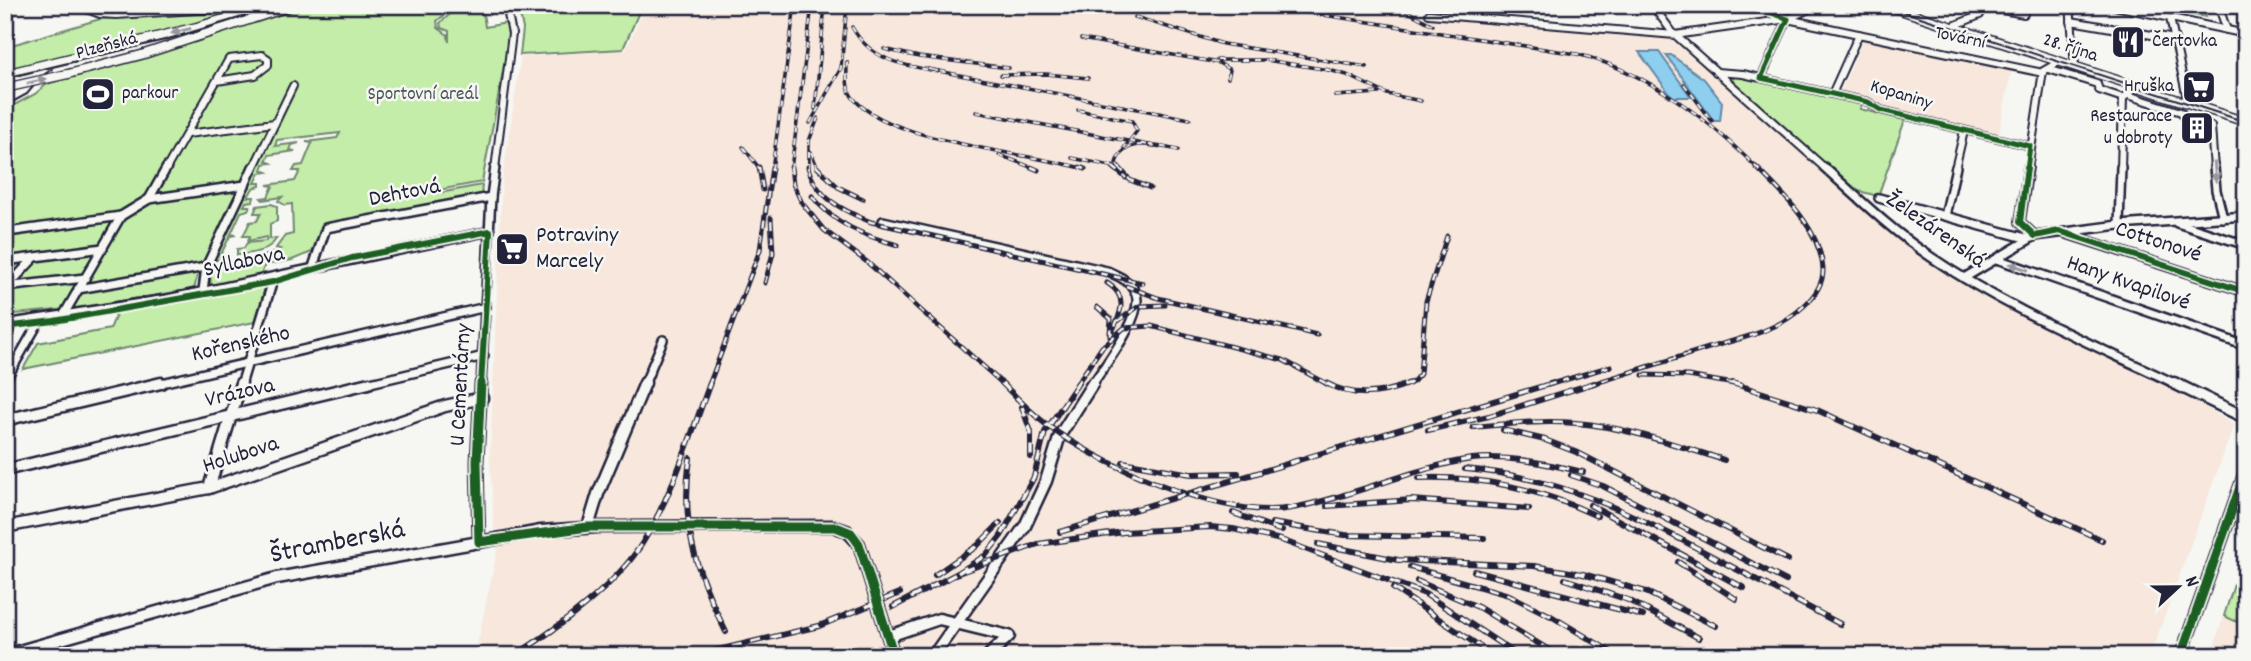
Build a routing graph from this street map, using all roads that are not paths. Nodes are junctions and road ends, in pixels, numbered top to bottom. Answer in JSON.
{"nodes":[{"id":1,"x":76,"y":5,"type":"edge"},
{"id":2,"x":269,"y":5,"type":"edge"},
{"id":3,"x":295,"y":5,"type":"edge"},
{"id":4,"x":506,"y":5,"type":"edge"},
{"id":5,"x":1652,"y":5,"type":"edge"},
{"id":6,"x":1749,"y":5,"type":"edge"},
{"id":7,"x":1817,"y":5,"type":"edge"},
{"id":8,"x":1885,"y":5,"type":"edge"},
{"id":9,"x":2070,"y":5,"type":"edge"},
{"id":10,"x":2110,"y":5,"type":"edge"},
{"id":11,"x":2218,"y":5,"type":"edge"},
{"id":12,"x":2238,"y":5,"type":"edge"},
{"id":13,"x":1981,"y":6,"type":"edge"},
{"id":14,"x":2121,"y":6,"type":"edge"},
{"id":15,"x":2246,"y":6,"type":"edge"},
{"id":16,"x":201,"y":7,"type":"edge"},
{"id":17,"x":1429,"y":14,"type":"dead end"},
{"id":18,"x":2024,"y":14,"type":"dead end"},
{"id":19,"x":2170,"y":18,"type":"junction"},
{"id":20,"x":1787,"y":19,"type":"junction"},
{"id":21,"x":2071,"y":21,"type":"junction"},
{"id":22,"x":1951,"y":27,"type":"junction"},
{"id":23,"x":2227,"y":30,"type":"junction"},
{"id":24,"x":1858,"y":34,"type":"junction"},
{"id":25,"x":2246,"y":34,"type":"edge"},
{"id":26,"x":1675,"y":35,"type":"junction"},
{"id":27,"x":2175,"y":39,"type":"junction"},
{"id":28,"x":2059,"y":62,"type":"junction"},
{"id":29,"x":2075,"y":66,"type":"junction"},
{"id":30,"x":2046,"y":71,"type":"junction"},
{"id":31,"x":1716,"y":72,"type":"junction"},
{"id":32,"x":5,"y":74,"type":"edge"},
{"id":33,"x":1761,"y":78,"type":"junction"},
{"id":34,"x":217,"y":81,"type":"junction"},
{"id":35,"x":293,"y":86,"type":"dead end"},
{"id":36,"x":5,"y":88,"type":"edge"},
{"id":37,"x":1832,"y":94,"type":"junction"},
{"id":38,"x":2127,"y":95,"type":"junction"},
{"id":39,"x":2188,"y":103,"type":"junction"},
{"id":40,"x":2246,"y":122,"type":"edge"},
{"id":41,"x":275,"y":123,"type":"junction"},
{"id":42,"x":1964,"y":131,"type":"junction"},
{"id":43,"x":187,"y":134,"type":"junction"},
{"id":44,"x":2030,"y":146,"type":"junction"},
{"id":45,"x":245,"y":185,"type":"junction"},
{"id":46,"x":491,"y":197,"type":"junction"},
{"id":47,"x":1879,"y":198,"type":"dead end"},
{"id":48,"x":149,"y":200,"type":"junction"},
{"id":49,"x":121,"y":216,"type":"junction"},
{"id":50,"x":1945,"y":216,"type":"junction"},
{"id":51,"x":2246,"y":216,"type":"edge"},
{"id":52,"x":2223,"y":218,"type":"junction"},
{"id":53,"x":883,"y":220,"type":"dead end"},
{"id":54,"x":2171,"y":221,"type":"junction"},
{"id":55,"x":2119,"y":225,"type":"junction"},
{"id":56,"x":15,"y":231,"type":"dead end"},
{"id":57,"x":490,"y":231,"type":"junction"},
{"id":58,"x":2059,"y":231,"type":"junction"},
{"id":59,"x":2032,"y":237,"type":"junction"},
{"id":60,"x":2246,"y":245,"type":"edge"},
{"id":61,"x":103,"y":248,"type":"junction"},
{"id":62,"x":34,"y":258,"type":"junction"},
{"id":63,"x":1997,"y":259,"type":"junction"},
{"id":64,"x":5,"y":261,"type":"edge"},
{"id":65,"x":206,"y":267,"type":"junction"},
{"id":66,"x":313,"y":267,"type":"junction"},
{"id":67,"x":274,"y":277,"type":"junction"},
{"id":68,"x":85,"y":278,"type":"junction"},
{"id":69,"x":1965,"y":278,"type":"junction"},
{"id":70,"x":6,"y":287,"type":"edge"},
{"id":71,"x":78,"y":289,"type":"junction"},
{"id":72,"x":203,"y":291,"type":"junction"},
{"id":73,"x":2246,"y":292,"type":"edge"},
{"id":74,"x":486,"y":307,"type":"junction"},
{"id":75,"x":63,"y":316,"type":"junction"},
{"id":76,"x":40,"y":320,"type":"junction"},
{"id":77,"x":5,"y":324,"type":"edge"},
{"id":78,"x":663,"y":340,"type":"dead end"},
{"id":79,"x":2246,"y":346,"type":"edge"},
{"id":80,"x":484,"y":356,"type":"junction"},
{"id":81,"x":247,"y":363,"type":"junction"},
{"id":82,"x":5,"y":381,"type":"edge"},
{"id":83,"x":482,"y":398,"type":"junction"},
{"id":84,"x":230,"y":416,"type":"junction"},
{"id":85,"x":2246,"y":418,"type":"edge"},
{"id":86,"x":5,"y":419,"type":"edge"},
{"id":87,"x":5,"y":470,"type":"edge"},
{"id":88,"x":2246,"y":470,"type":"edge"},
{"id":89,"x":209,"y":488,"type":"junction"},
{"id":90,"x":5,"y":527,"type":"edge"},
{"id":91,"x":588,"y":527,"type":"junction"},
{"id":92,"x":479,"y":541,"type":"junction"},
{"id":93,"x":956,"y":622,"type":"junction"},
{"id":94,"x":889,"y":636,"type":"junction"},
{"id":95,"x":5,"y":655,"type":"edge"},
{"id":96,"x":894,"y":656,"type":"edge"},
{"id":97,"x":933,"y":656,"type":"edge"},
{"id":98,"x":988,"y":656,"type":"edge"},
{"id":99,"x":2181,"y":656,"type":"edge"}],
"edges":[{"from":1,"to":16,"type":"street"},
{"from":2,"to":16,"type":"street"},
{"from":2,"to":32,"type":"main road","name":"Plzeňská","one_way":true},
{"from":36,"to":3,"type":"main road","name":"Plzeňská","one_way":true,"bridge":true},
{"from":4,"to":46,"type":"street","name":"U Cementárny"},
{"from":5,"to":26,"type":"street","name":"Železárenská"},
{"from":6,"to":20,"type":"street"},
{"from":7,"to":20,"type":"street"},
{"from":8,"to":22,"type":"main road","name":"28. října"},
{"from":9,"to":21,"type":"street"},
{"from":10,"to":14,"type":"street"},
{"from":11,"to":23,"type":"street"},
{"from":12,"to":15,"type":"street"},
{"from":13,"to":18,"type":"street"},
{"from":13,"to":22,"type":"street"},
{"from":14,"to":19,"type":"street"},
{"from":17,"to":26,"type":"street"},
{"from":19,"to":23,"type":"street"},
{"from":19,"to":27,"type":"street"},
{"from":20,"to":24,"type":"street","name":"Tovární"},
{"from":20,"to":26,"type":"street"},
{"from":20,"to":33,"type":"street"},
{"from":21,"to":27,"type":"street"},
{"from":21,"to":29,"type":"street"},
{"from":22,"to":28,"type":"main road","name":"28. října"},
{"from":23,"to":25,"type":"street"},
{"from":24,"to":30,"type":"street","name":"Tovární"},
{"from":24,"to":37,"type":"street"},
{"from":26,"to":31,"type":"street","name":"Železárenská"},
{"from":27,"to":39,"type":"street"},
{"from":28,"to":29,"type":"main road","name":"28. října"},
{"from":28,"to":30,"type":"street"},
{"from":29,"to":39,"type":"main road","name":"28. října"},
{"from":30,"to":38,"type":"street","name":"Tovární"},
{"from":30,"to":44,"type":"street"},
{"from":31,"to":33,"type":"street","name":"Kopaniny"},
{"from":31,"to":69,"type":"street","name":"Železárenská"},
{"from":33,"to":37,"type":"street","name":"Kopaniny"},
{"from":34,"to":34,"type":"street"},
{"from":34,"to":43,"type":"street"},
{"from":35,"to":41,"type":"street"},
{"from":37,"to":42,"type":"street","name":"Kopaniny"},
{"from":38,"to":52,"type":"street","name":"Tovární","one_way":true},
{"from":38,"to":55,"type":"street"},
{"from":39,"to":40,"type":"main road","name":"28. října"},
{"from":41,"to":43,"type":"street"},
{"from":41,"to":45,"type":"street"},
{"from":42,"to":44,"type":"street","name":"Kopaniny"},
{"from":42,"to":50,"type":"street"},
{"from":43,"to":48,"type":"street"},
{"from":44,"to":59,"type":"street"},
{"from":45,"to":48,"type":"street"},
{"from":45,"to":65,"type":"street"},
{"from":46,"to":57,"type":"street","name":"U Cementárny"},
{"from":46,"to":66,"type":"street","name":"Dehtová"},
{"from":47,"to":50,"type":"street"},
{"from":48,"to":49,"type":"street"},
{"from":49,"to":56,"type":"street"},
{"from":49,"to":61,"type":"street"},
{"from":50,"to":59,"type":"street"},
{"from":51,"to":52,"type":"street"},
{"from":52,"to":54,"type":"street"},
{"from":53,"to":93,"type":"street"},
{"from":54,"to":55,"type":"street"},
{"from":54,"to":60,"type":"street"},
{"from":55,"to":58,"type":"street"},
{"from":57,"to":66,"type":"street","name":"Syllabova"},
{"from":57,"to":74,"type":"street","name":"U Cementárny"},
{"from":58,"to":59,"type":"street"},
{"from":58,"to":73,"type":"street","name":"Cottonové"},
{"from":59,"to":63,"type":"street"},
{"from":61,"to":62,"type":"street"},
{"from":61,"to":68,"type":"street"},
{"from":62,"to":64,"type":"street"},
{"from":62,"to":70,"type":"street"},
{"from":63,"to":69,"type":"street"},
{"from":79,"to":63,"type":"street","name":"Hany Kvapilové","one_way":true},
{"from":65,"to":71,"type":"street"},
{"from":65,"to":72,"type":"street"},
{"from":66,"to":67,"type":"street","name":"Syllabova"},
{"from":67,"to":72,"type":"street","name":"Syllabova"},
{"from":67,"to":81,"type":"street"},
{"from":68,"to":70,"type":"street"},
{"from":68,"to":71,"type":"street"},
{"from":69,"to":85,"type":"street","name":"Železárenská"},
{"from":71,"to":75,"type":"street"},
{"from":72,"to":75,"type":"street","name":"Syllabova"},
{"from":74,"to":80,"type":"street","name":"U Cementárny"},
{"from":74,"to":81,"type":"street","name":"Kořenského"},
{"from":75,"to":76,"type":"street","name":"Syllabova"},
{"from":76,"to":77,"type":"street","name":"Syllabova"},
{"from":76,"to":82,"type":"street"},
{"from":78,"to":91,"type":"street"},
{"from":80,"to":83,"type":"street","name":"U Cementárny"},
{"from":80,"to":84,"type":"street","name":"Vrázova"},
{"from":81,"to":84,"type":"street"},
{"from":81,"to":86,"type":"street","name":"Kořenského"},
{"from":83,"to":89,"type":"street","name":"Holubova"},
{"from":83,"to":92,"type":"street","name":"U Cementárny"},
{"from":84,"to":87,"type":"street","name":"Vrázova"},
{"from":84,"to":89,"type":"street"},
{"from":88,"to":99,"type":"street"},
{"from":89,"to":90,"type":"street","name":"Holubova"},
{"from":91,"to":92,"type":"street","name":"Štramberská"},
{"from":91,"to":94,"type":"street","name":"Štramberská"},
{"from":92,"to":95,"type":"street","name":"Štramberská"},
{"from":93,"to":94,"type":"street"},
{"from":93,"to":97,"type":"street"},
{"from":93,"to":98,"type":"street"},
{"from":94,"to":96,"type":"street","name":"Štramberská"}]}
